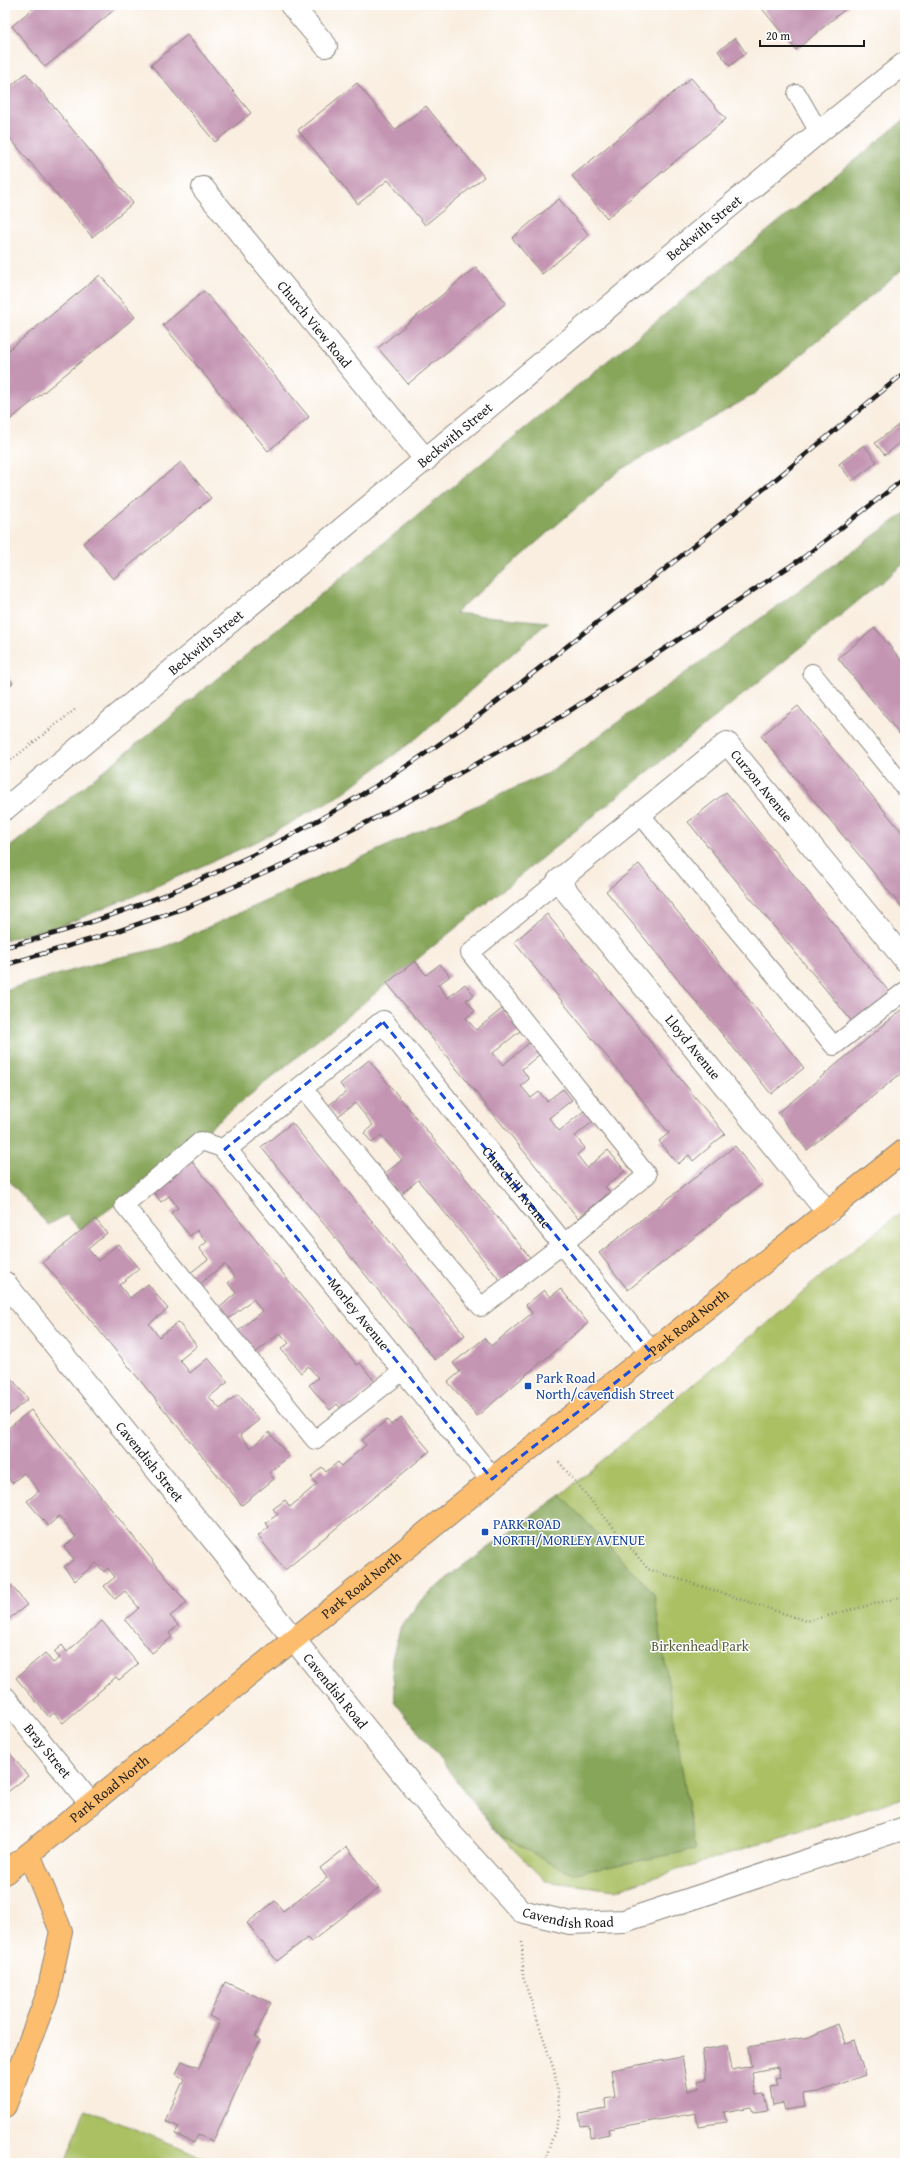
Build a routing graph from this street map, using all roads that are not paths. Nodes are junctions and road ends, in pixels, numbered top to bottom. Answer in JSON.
{"nodes":[{"id":1,"x":291,"y":5,"type":"edge"},
{"id":2,"x":326,"y":46,"type":"dead end"},
{"id":3,"x":905,"y":63,"type":"edge"},
{"id":4,"x":797,"y":94,"type":"dead end"},
{"id":5,"x":819,"y":132,"type":"junction"},
{"id":6,"x":203,"y":188,"type":"dead end"},
{"id":7,"x":426,"y":460,"type":"junction"},
{"id":8,"x":812,"y":673,"type":"dead end"},
{"id":9,"x":905,"y":788,"type":"edge"},
{"id":10,"x":5,"y":808,"type":"edge"},
{"id":11,"x":640,"y":814,"type":"junction"},
{"id":12,"x":558,"y":881,"type":"junction"},
{"id":13,"x":905,"y":960,"type":"edge"},
{"id":14,"x":905,"y":991,"type":"edge"},
{"id":15,"x":302,"y":1087,"type":"junction"},
{"id":16,"x":225,"y":1149,"type":"junction"},
{"id":17,"x":905,"y":1150,"type":"edge"},
{"id":18,"x":828,"y":1213,"type":"junction"},
{"id":19,"x":563,"y":1244,"type":"junction"},
{"id":20,"x":5,"y":1283,"type":"edge"},
{"id":21,"x":652,"y":1354,"type":"junction"},
{"id":22,"x":404,"y":1370,"type":"junction"},
{"id":23,"x":492,"y":1479,"type":"junction"},
{"id":24,"x":294,"y":1641,"type":"junction"},
{"id":25,"x":5,"y":1698,"type":"edge"},
{"id":26,"x":91,"y":1804,"type":"junction"},
{"id":27,"x":905,"y":1828,"type":"edge"},
{"id":28,"x":29,"y":1854,"type":"junction"},
{"id":29,"x":5,"y":1873,"type":"edge"},
{"id":30,"x":5,"y":2106,"type":"edge"}],
"edges":[{"from":1,"to":2,"type":"street"},
{"from":3,"to":5,"type":"street","name":"Beckwith Street"},
{"from":4,"to":5,"type":"lane"},
{"from":5,"to":7,"type":"street","name":"Beckwith Street"},
{"from":6,"to":7,"type":"street","name":"Church View Road"},
{"from":7,"to":10,"type":"street","name":"Beckwith Street"},
{"from":8,"to":9,"type":"lane"},
{"from":11,"to":12,"type":"street","name":"Curzon Avenue"},
{"from":11,"to":13,"type":"street","name":"Curzon Avenue"},
{"from":11,"to":14,"type":"lane"},
{"from":12,"to":18,"type":"street","name":"Lloyd Avenue"},
{"from":12,"to":19,"type":"lane"},
{"from":15,"to":16,"type":"street"},
{"from":15,"to":19,"type":"lane"},
{"from":15,"to":19,"type":"street","name":"Churchill Avenue"},
{"from":16,"to":22,"type":"street","name":"Morley Avenue"},
{"from":16,"to":22,"type":"lane"},
{"from":17,"to":18,"type":"main road","name":"Park Road North"},
{"from":18,"to":21,"type":"main road","name":"Park Road North"},
{"from":19,"to":21,"type":"street","name":"Churchill Avenue"},
{"from":20,"to":24,"type":"street","name":"Cavendish Street"},
{"from":21,"to":23,"type":"main road","name":"Park Road North"},
{"from":22,"to":23,"type":"street","name":"Morley Avenue"},
{"from":23,"to":24,"type":"main road","name":"Park Road North"},
{"from":24,"to":26,"type":"main road","name":"Park Road North"},
{"from":24,"to":27,"type":"street","name":"Cavendish Road"},
{"from":25,"to":26,"type":"street","name":"Bray Street"},
{"from":26,"to":28,"type":"main road","name":"Park Road North"},
{"from":28,"to":29,"type":"main road","name":"Park Road North"},
{"from":28,"to":30,"type":"main road"}]}
